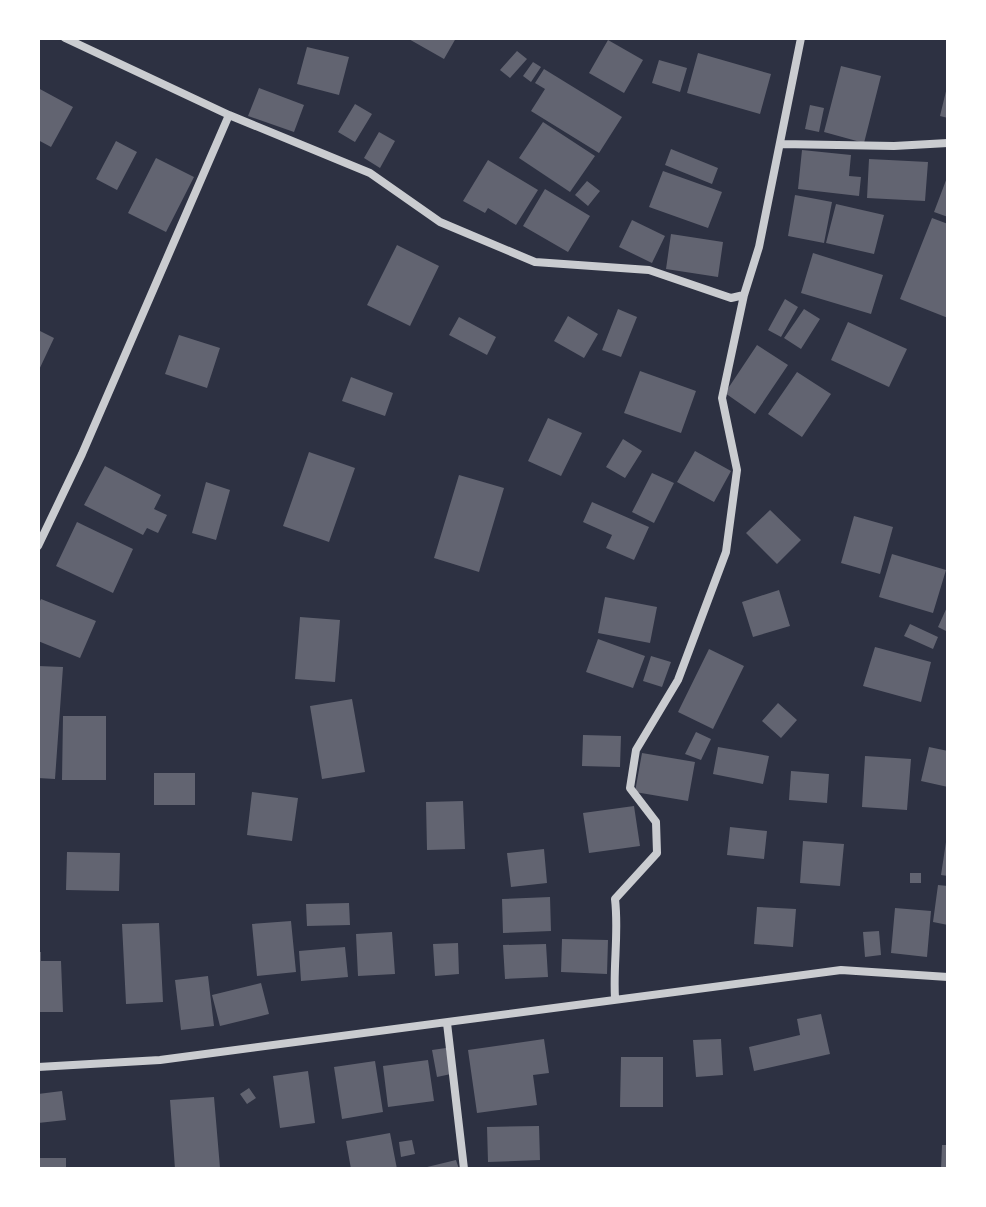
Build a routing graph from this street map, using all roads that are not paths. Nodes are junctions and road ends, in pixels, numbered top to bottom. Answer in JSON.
{"nodes":[{"id":1,"x":65,"y":38,"type":"edge"},
{"id":2,"x":801,"y":38,"type":"edge"},
{"id":3,"x":229,"y":115,"type":"junction"},
{"id":4,"x":948,"y":143,"type":"edge"},
{"id":5,"x":781,"y":144,"type":"junction"},
{"id":6,"x":744,"y":295,"type":"junction"},
{"id":7,"x":38,"y":546,"type":"edge"},
{"id":8,"x":948,"y":977,"type":"edge"},
{"id":9,"x":615,"y":998,"type":"junction"},
{"id":10,"x":447,"y":1023,"type":"junction"},
{"id":11,"x":38,"y":1067,"type":"edge"},
{"id":12,"x":464,"y":1169,"type":"edge"}],
"edges":[{"from":1,"to":3,"type":"street"},
{"from":2,"to":5,"type":"street"},
{"from":3,"to":6,"type":"street"},
{"from":3,"to":7,"type":"street"},
{"from":4,"to":5,"type":"street"},
{"from":5,"to":6,"type":"street"},
{"from":6,"to":9,"type":"street"},
{"from":8,"to":9,"type":"street"},
{"from":9,"to":10,"type":"street"},
{"from":10,"to":11,"type":"street"},
{"from":10,"to":12,"type":"street"}]}
